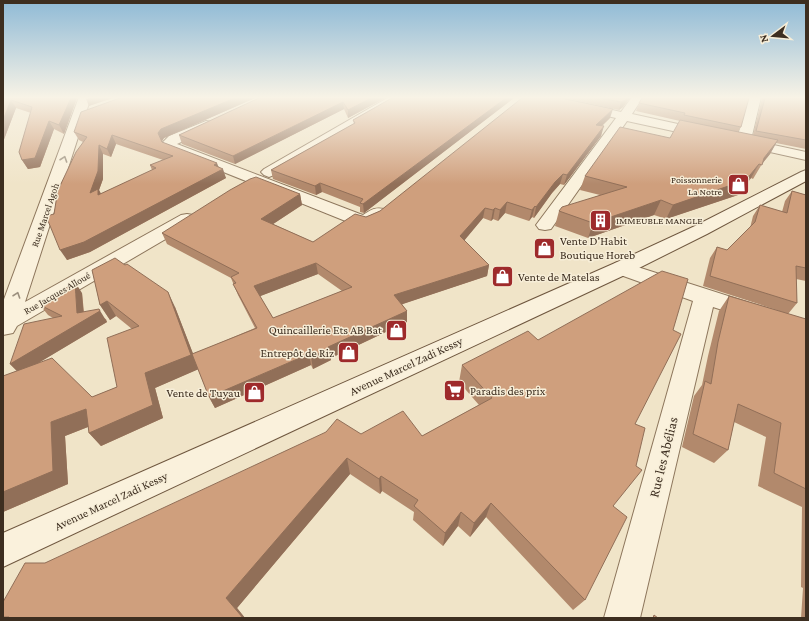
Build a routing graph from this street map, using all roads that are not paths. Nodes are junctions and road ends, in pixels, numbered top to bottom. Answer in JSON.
{"nodes":[{"id":1,"x":79,"y":126,"type":"edge"},
{"id":2,"x":204,"y":126,"type":"edge"},
{"id":3,"x":349,"y":126,"type":"edge"},
{"id":4,"x":617,"y":126,"type":"edge"},
{"id":5,"x":670,"y":126,"type":"edge"},
{"id":6,"x":747,"y":126,"type":"edge"},
{"id":7,"x":743,"y":142,"type":"junction"},
{"id":8,"x":806,"y":156,"type":"edge"},
{"id":9,"x":806,"y":175,"type":"edge"},
{"id":10,"x":257,"y":179,"type":"junction"},
{"id":11,"x":236,"y":190,"type":"edge"},
{"id":12,"x":392,"y":202,"type":"edge"},
{"id":13,"x":202,"y":210,"type":"edge"},
{"id":14,"x":544,"y":225,"type":"dead end"},
{"id":15,"x":622,"y":268,"type":"junction"},
{"id":16,"x":705,"y":297,"type":"junction"},
{"id":17,"x":5,"y":326,"type":"edge"},
{"id":18,"x":806,"y":329,"type":"edge"},
{"id":19,"x":3,"y":550,"type":"edge"},
{"id":20,"x":622,"y":618,"type":"edge"}],
"edges":[{"from":17,"to":1,"type":"street","name":"Rue Marcel Agoh","one_way":true},
{"from":2,"to":10,"type":"street"},
{"from":3,"to":10,"type":"street"},
{"from":4,"to":14,"type":"street"},
{"from":5,"to":7,"type":"street"},
{"from":6,"to":7,"type":"street"},
{"from":7,"to":8,"type":"street"},
{"from":9,"to":15,"type":"street","name":"Avenue Marcel Zadi Kessy"},
{"from":10,"to":11,"type":"street"},
{"from":10,"to":12,"type":"street"},
{"from":13,"to":17,"type":"street","name":"Rue Jacques Alloué"},
{"from":15,"to":16,"type":"street"},
{"from":15,"to":19,"type":"street","name":"Avenue Marcel Zadi Kessy"},
{"from":16,"to":18,"type":"street"},
{"from":16,"to":20,"type":"street","name":"Rue les Abélias"}]}
